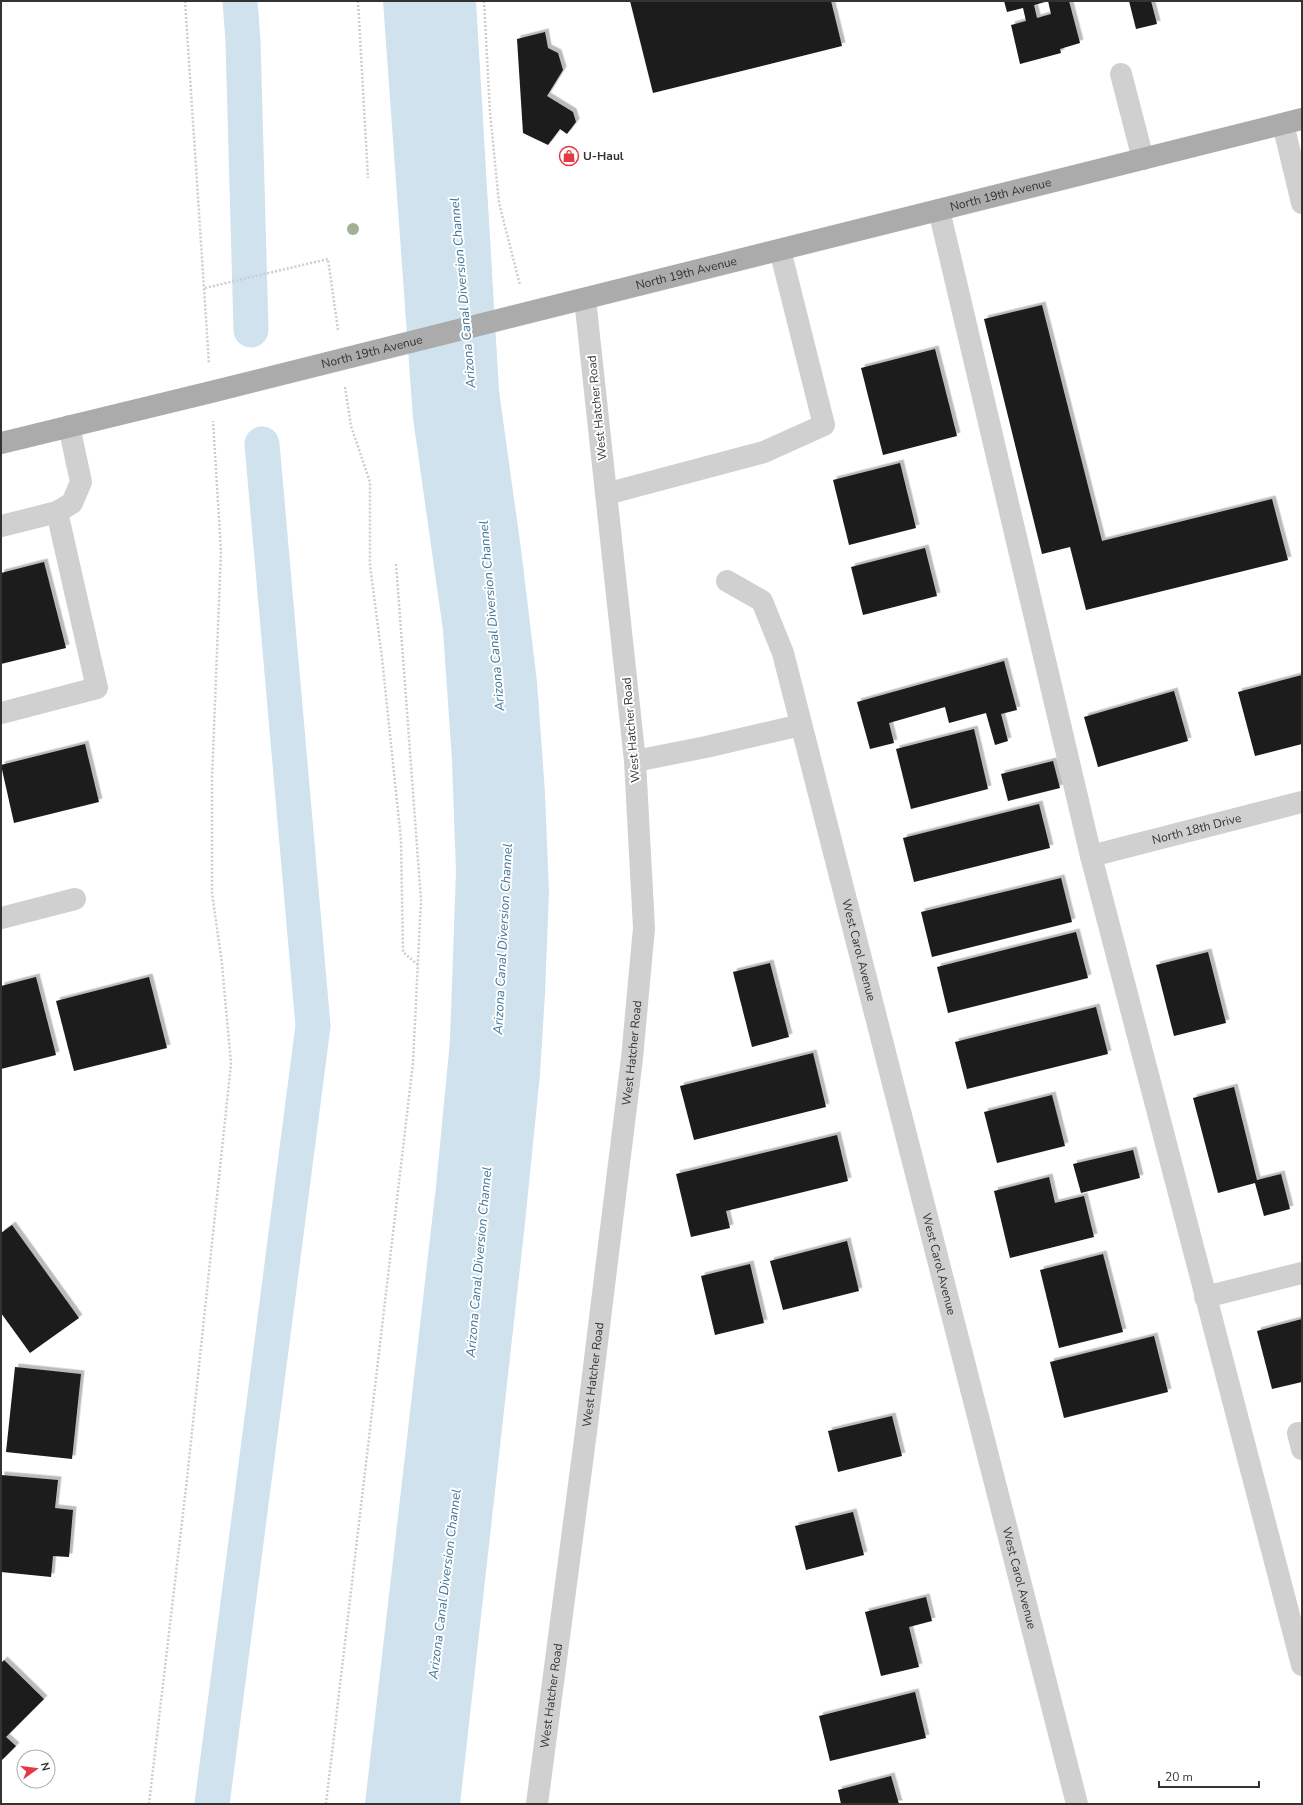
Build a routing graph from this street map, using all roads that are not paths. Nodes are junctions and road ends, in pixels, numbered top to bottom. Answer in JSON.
{"nodes":[{"id":1,"x":1121,"y":74,"type":"dead end"},
{"id":2,"x":1293,"y":121,"type":"edge"},
{"id":3,"x":1143,"y":159,"type":"junction"},
{"id":4,"x":1302,"y":203,"type":"edge"},
{"id":5,"x":939,"y":210,"type":"junction"},
{"id":6,"x":780,"y":250,"type":"junction"},
{"id":7,"x":585,"y":299,"type":"junction"},
{"id":8,"x":69,"y":426,"type":"junction"},
{"id":9,"x":1,"y":443,"type":"edge"},
{"id":10,"x":606,"y":494,"type":"junction"},
{"id":11,"x":57,"y":512,"type":"junction"},
{"id":12,"x":1,"y":526,"type":"edge"},
{"id":13,"x":727,"y":581,"type":"dead end"},
{"id":14,"x":1,"y":713,"type":"edge"},
{"id":15,"x":801,"y":725,"type":"junction"},
{"id":16,"x":635,"y":761,"type":"junction"},
{"id":17,"x":1302,"y":802,"type":"edge"},
{"id":18,"x":1090,"y":856,"type":"junction"},
{"id":19,"x":75,"y":899,"type":"dead end"},
{"id":20,"x":1,"y":918,"type":"edge"},
{"id":21,"x":1302,"y":1273,"type":"edge"},
{"id":22,"x":1205,"y":1297,"type":"junction"},
{"id":23,"x":1302,"y":1665,"type":"edge"},
{"id":24,"x":537,"y":1804,"type":"edge"},
{"id":25,"x":1077,"y":1804,"type":"edge"}],
"edges":[{"from":1,"to":3,"type":"street"},
{"from":2,"to":3,"type":"main road","name":"North 19th Avenue"},
{"from":2,"to":4,"type":"street"},
{"from":3,"to":5,"type":"main road","name":"North 19th Avenue"},
{"from":5,"to":6,"type":"main road","name":"North 19th Avenue"},
{"from":5,"to":18,"type":"street"},
{"from":6,"to":7,"type":"main road","name":"North 19th Avenue"},
{"from":6,"to":10,"type":"street"},
{"from":7,"to":8,"type":"main road","name":"North 19th Avenue"},
{"from":7,"to":10,"type":"street","name":"West Hatcher Road"},
{"from":8,"to":9,"type":"main road","name":"North 19th Avenue"},
{"from":8,"to":11,"type":"street"},
{"from":10,"to":16,"type":"street","name":"West Hatcher Road"},
{"from":11,"to":12,"type":"street"},
{"from":11,"to":14,"type":"street"},
{"from":13,"to":15,"type":"street","name":"West Carol Avenue"},
{"from":15,"to":16,"type":"street"},
{"from":15,"to":25,"type":"street","name":"West Carol Avenue"},
{"from":16,"to":24,"type":"street","name":"West Hatcher Road"},
{"from":17,"to":18,"type":"street","name":"North 18th Drive"},
{"from":18,"to":22,"type":"street"},
{"from":19,"to":20,"type":"street"},
{"from":21,"to":22,"type":"street"},
{"from":22,"to":23,"type":"street"}]}
